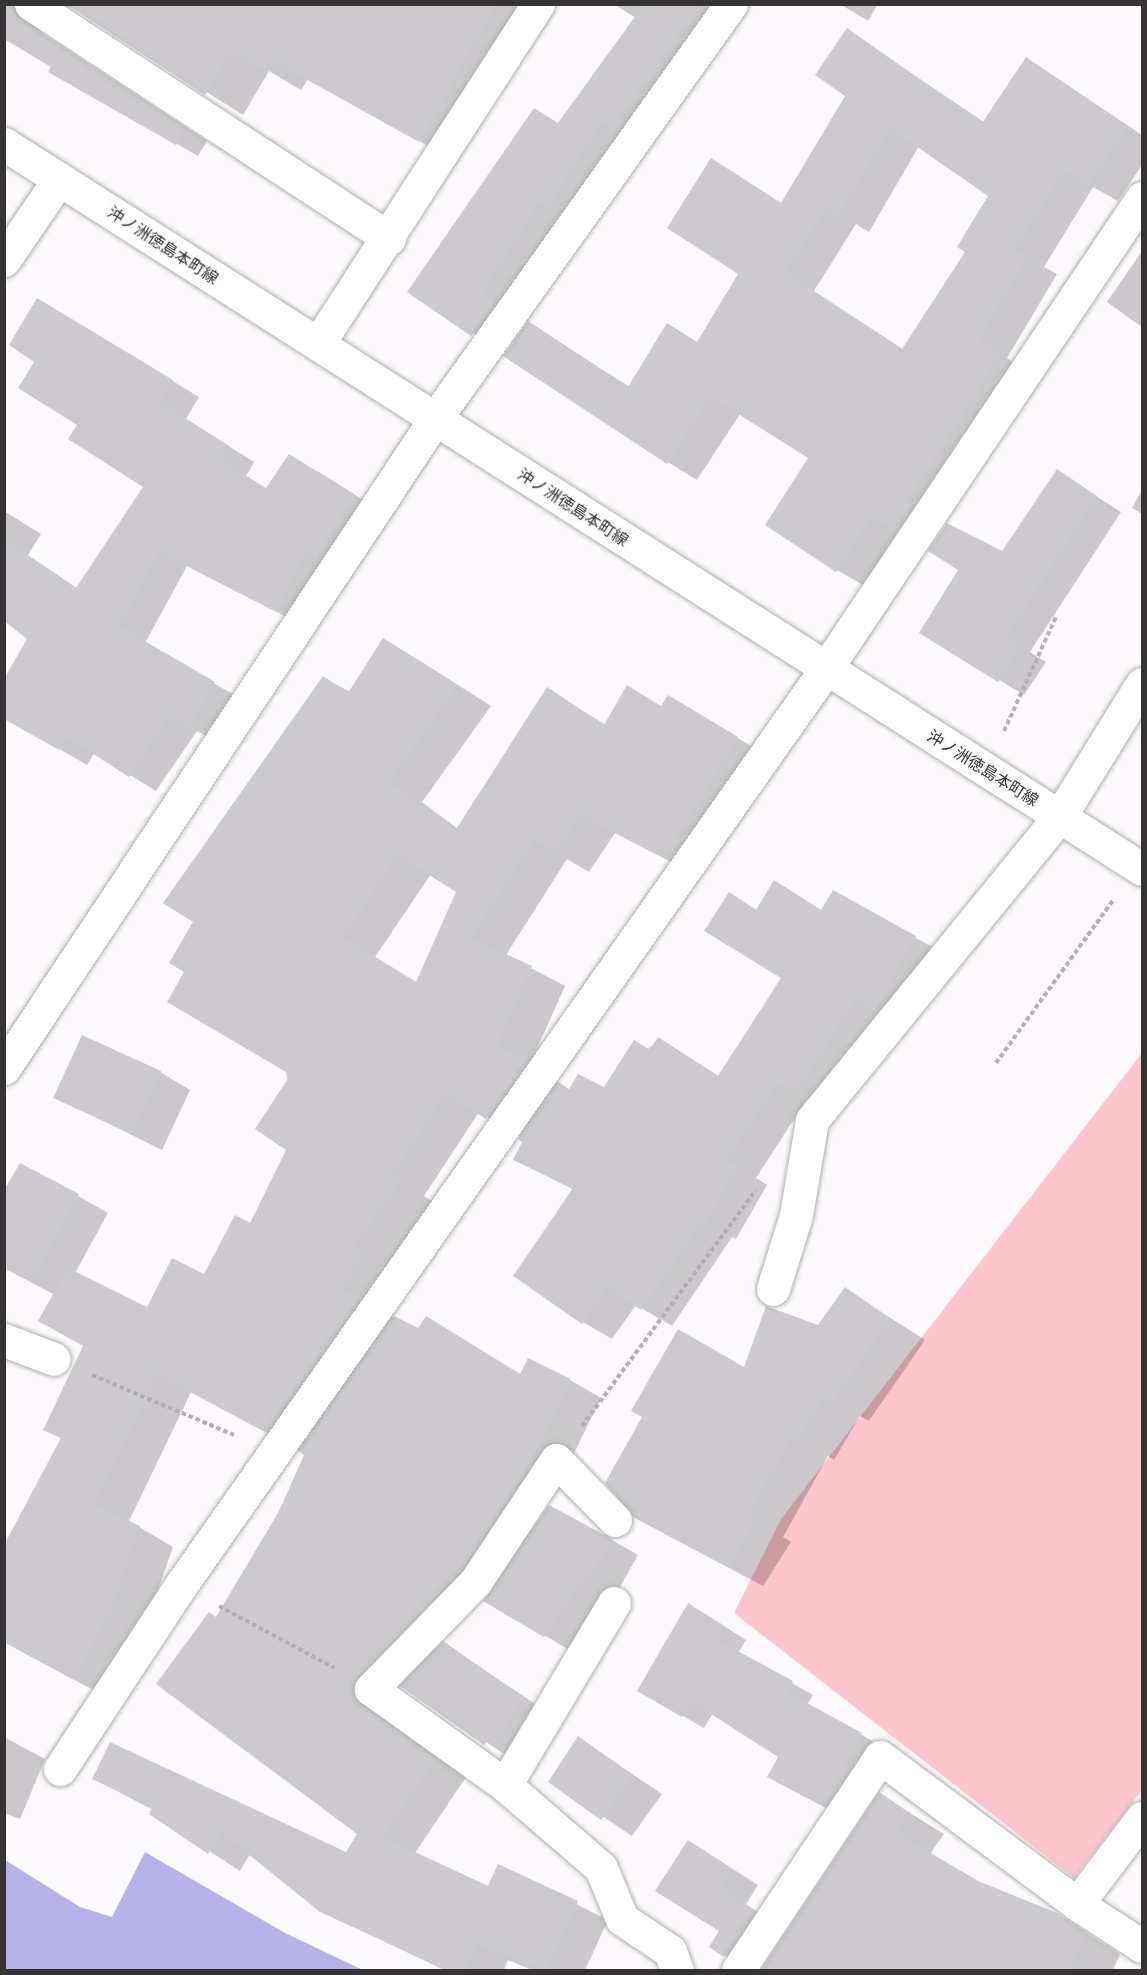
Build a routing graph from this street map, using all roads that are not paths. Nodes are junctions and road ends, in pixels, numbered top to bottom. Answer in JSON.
{"nodes":[{"id":1,"x":32,"y":4,"type":"edge"},
{"id":2,"x":538,"y":4,"type":"edge"},
{"id":3,"x":731,"y":4,"type":"edge"},
{"id":4,"x":4,"y":144,"type":"edge"},
{"id":5,"x":59,"y":178,"type":"junction"},
{"id":6,"x":1143,"y":198,"type":"edge"},
{"id":7,"x":389,"y":238,"type":"junction"},
{"id":8,"x":4,"y":260,"type":"edge"},
{"id":9,"x":318,"y":345,"type":"junction"},
{"id":10,"x":435,"y":419,"type":"junction"},
{"id":11,"x":825,"y":670,"type":"junction"},
{"id":12,"x":1143,"y":684,"type":"edge"},
{"id":13,"x":1059,"y":816,"type":"junction"},
{"id":14,"x":1140,"y":867,"type":"edge"},
{"id":15,"x":4,"y":1068,"type":"edge"},
{"id":16,"x":773,"y":1289,"type":"dead end"},
{"id":17,"x":4,"y":1340,"type":"edge"},
{"id":18,"x":54,"y":1359,"type":"road end"},
{"id":19,"x":615,"y":1520,"type":"dead end"},
{"id":20,"x":614,"y":1602,"type":"dead end"},
{"id":21,"x":60,"y":1769,"type":"dead end"},
{"id":22,"x":505,"y":1785,"type":"junction"},
{"id":23,"x":1143,"y":1818,"type":"edge"},
{"id":24,"x":1077,"y":1904,"type":"junction"},
{"id":25,"x":1143,"y":1946,"type":"edge"},
{"id":26,"x":677,"y":1971,"type":"edge"},
{"id":27,"x":738,"y":1971,"type":"edge"}],
"edges":[{"from":1,"to":7,"type":"street"},
{"from":2,"to":7,"type":"street"},
{"from":3,"to":10,"type":"street"},
{"from":4,"to":5,"type":"street","name":"沖ノ洲徳島本町線"},
{"from":5,"to":8,"type":"street"},
{"from":5,"to":9,"type":"street","name":"沖ノ洲徳島本町線"},
{"from":6,"to":11,"type":"street"},
{"from":7,"to":9,"type":"street"},
{"from":9,"to":10,"type":"street","name":"沖ノ洲徳島本町線"},
{"from":10,"to":11,"type":"street","name":"沖ノ洲徳島本町線"},
{"from":10,"to":15,"type":"street"},
{"from":11,"to":13,"type":"street","name":"沖ノ洲徳島本町線"},
{"from":11,"to":21,"type":"street"},
{"from":12,"to":13,"type":"street"},
{"from":13,"to":14,"type":"street","name":"沖ノ洲徳島本町線"},
{"from":13,"to":16,"type":"street"},
{"from":17,"to":18,"type":"street"},
{"from":19,"to":22,"type":"street"},
{"from":20,"to":22,"type":"street"},
{"from":22,"to":26,"type":"street"},
{"from":23,"to":24,"type":"street"},
{"from":24,"to":25,"type":"street"},
{"from":24,"to":27,"type":"street"}]}
